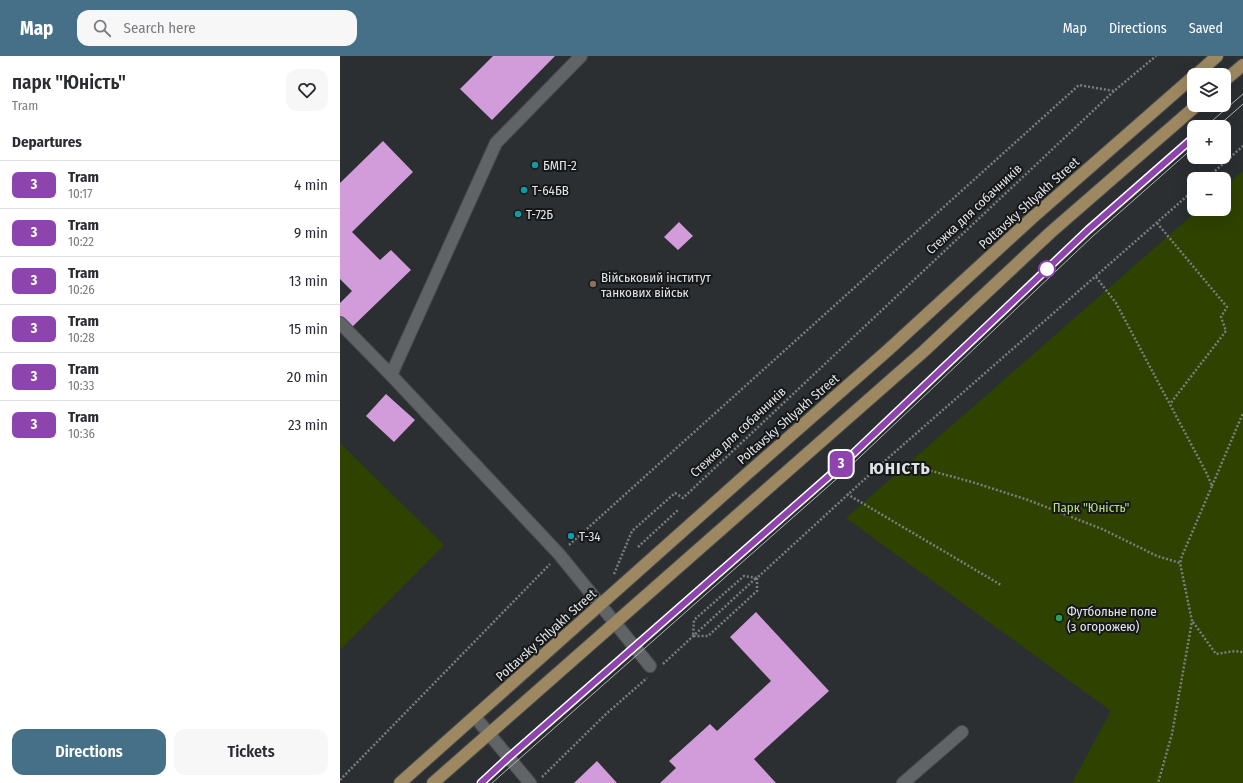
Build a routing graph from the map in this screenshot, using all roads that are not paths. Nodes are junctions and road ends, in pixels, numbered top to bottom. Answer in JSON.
{"nodes":[{"id":1,"x":581,"y":56,"type":"edge"},
{"id":2,"x":1217,"y":56,"type":"edge"},
{"id":3,"x":1243,"y":65,"type":"edge"},
{"id":4,"x":1204,"y":68,"type":"edge"},
{"id":5,"x":1231,"y":75,"type":"edge"},
{"id":6,"x":1187,"y":83,"type":"edge"},
{"id":7,"x":1190,"y":112,"type":"edge"},
{"id":8,"x":340,"y":323,"type":"edge"},
{"id":9,"x":392,"y":375,"type":"junction"},
{"id":10,"x":600,"y":606,"type":"junction"},
{"id":11,"x":615,"y":624,"type":"junction"},
{"id":12,"x":650,"y":666,"type":"dead end"},
{"id":13,"x":475,"y":717,"type":"junction"},
{"id":14,"x":962,"y":732,"type":"dead end"},
{"id":15,"x":490,"y":734,"type":"junction"},
{"id":16,"x":527,"y":782,"type":"edge"},
{"id":17,"x":400,"y":783,"type":"edge"},
{"id":18,"x":433,"y":783,"type":"edge"},
{"id":19,"x":903,"y":783,"type":"edge"}],
"edges":[{"from":1,"to":9,"type":"street"},
{"from":2,"to":4,"type":"main road","name":"Poltavsky Shlyakh Street"},
{"from":3,"to":5,"type":"main road"},
{"from":6,"to":10,"type":"main road","name":"Poltavsky Shlyakh Street"},
{"from":7,"to":11,"type":"main road"},
{"from":8,"to":9,"type":"street"},
{"from":9,"to":10,"type":"street"},
{"from":10,"to":11,"type":"street"},
{"from":10,"to":13,"type":"main road","name":"Poltavsky Shlyakh Street"},
{"from":11,"to":12,"type":"street"},
{"from":11,"to":15,"type":"main road"},
{"from":13,"to":15,"type":"street"},
{"from":13,"to":17,"type":"main road","name":"Poltavsky Shlyakh Street"},
{"from":14,"to":19,"type":"street"},
{"from":15,"to":16,"type":"street"},
{"from":15,"to":18,"type":"main road"}]}
